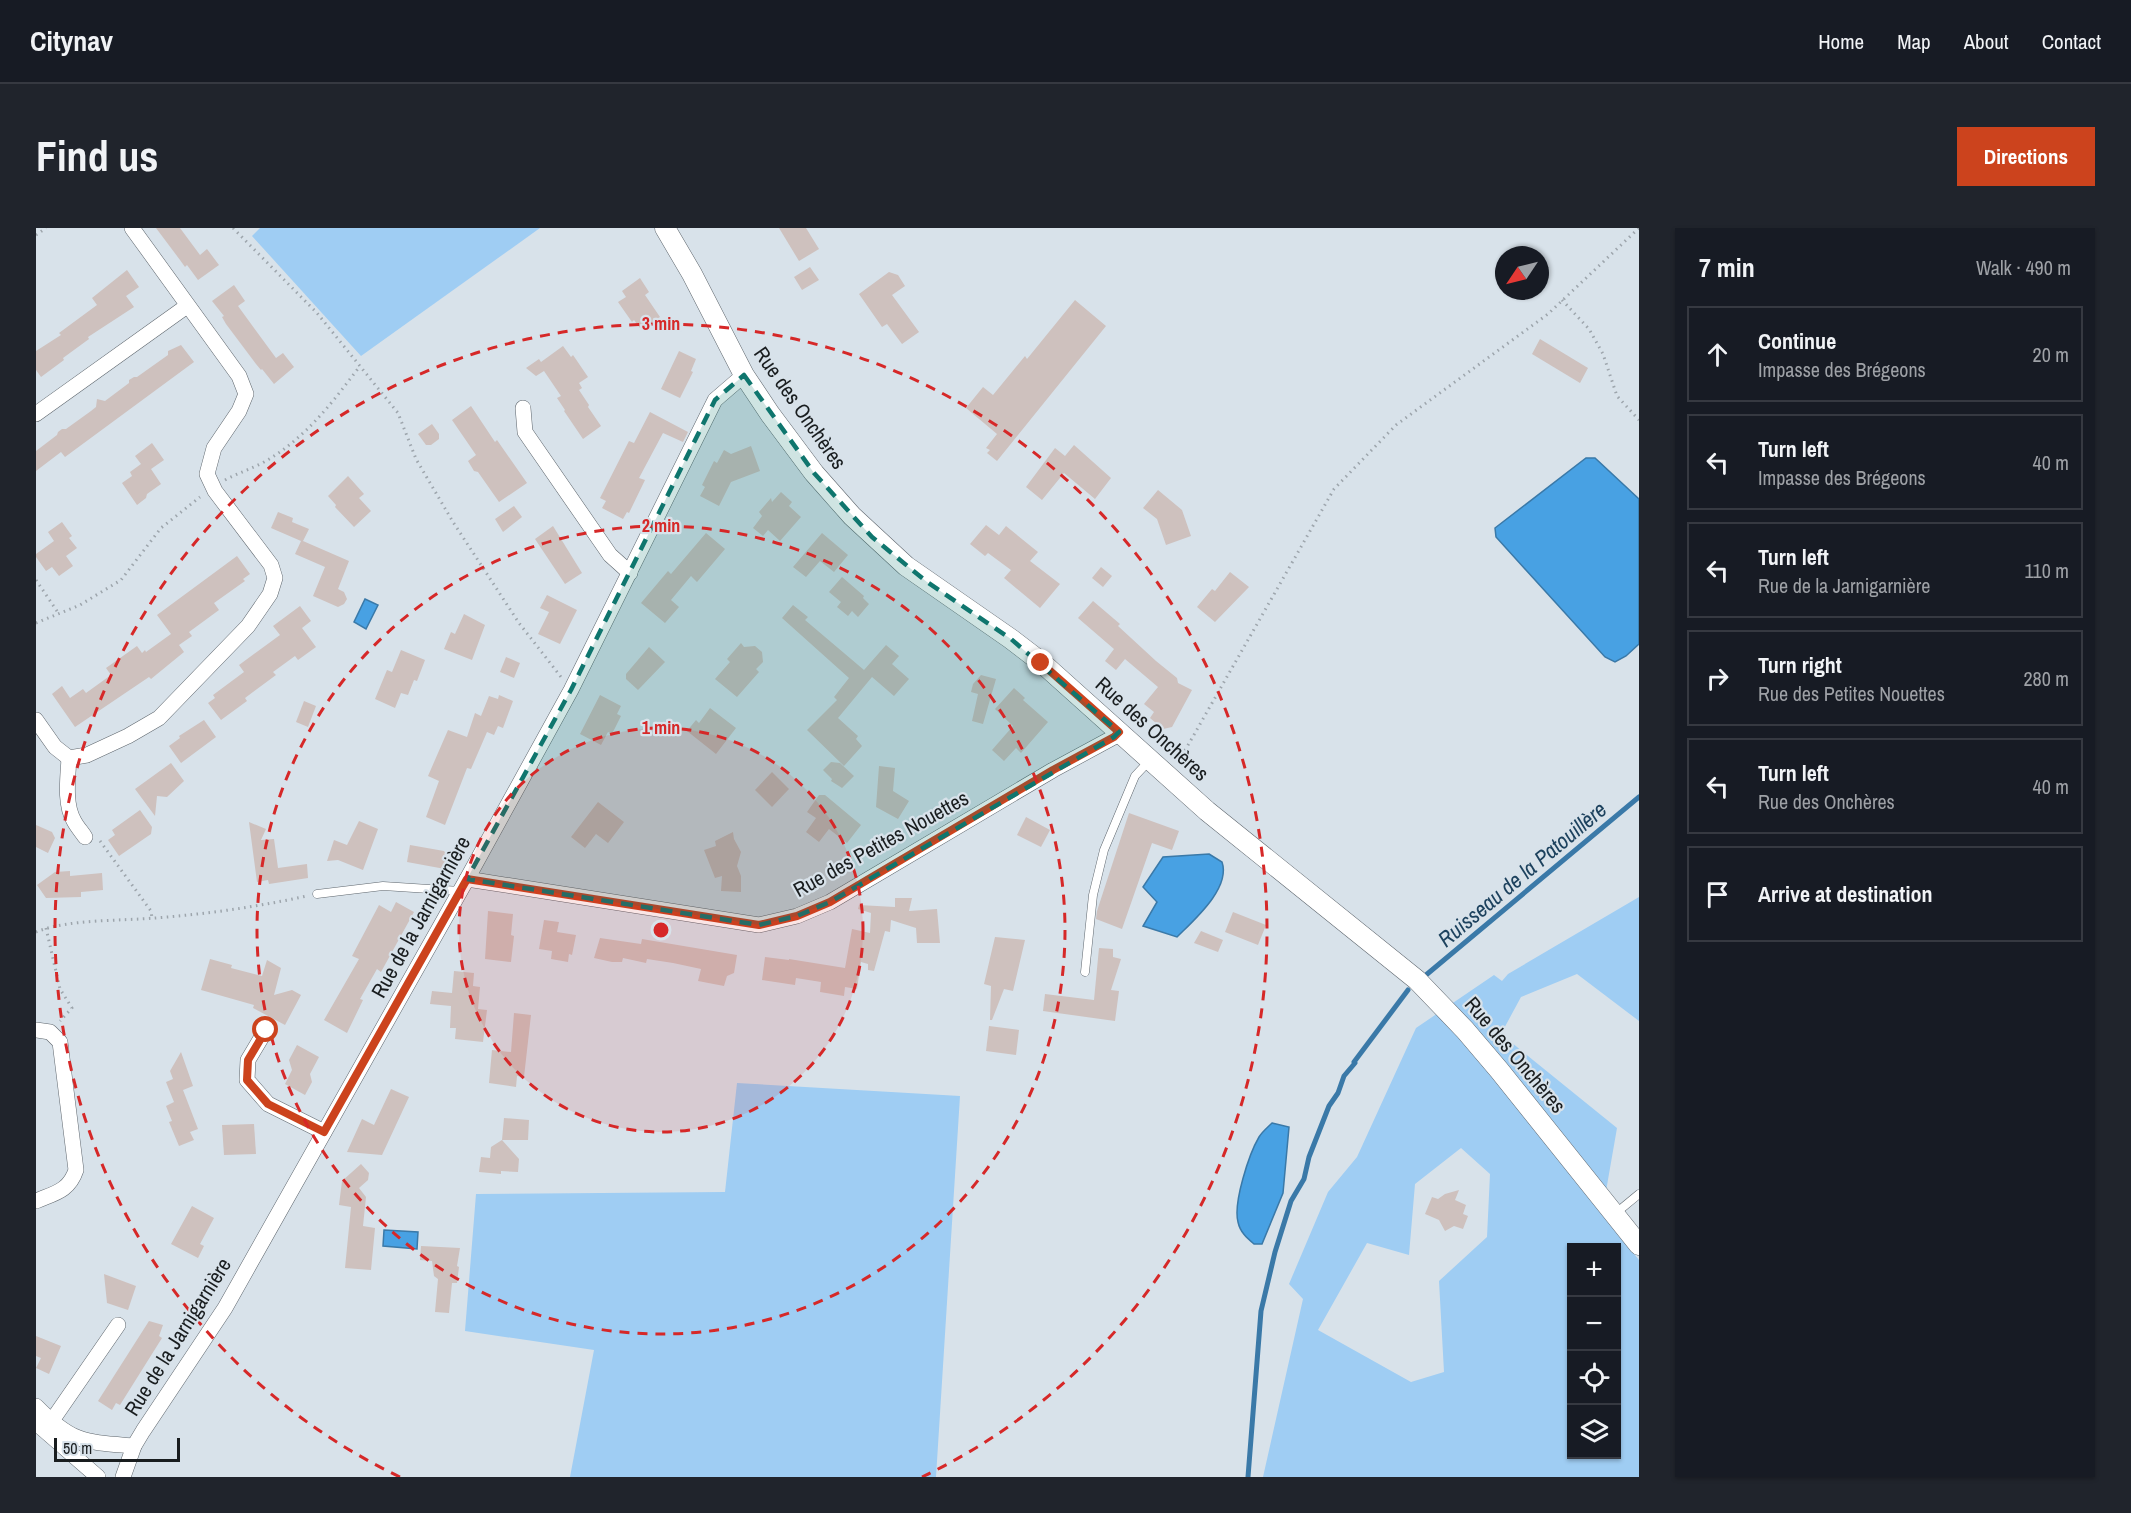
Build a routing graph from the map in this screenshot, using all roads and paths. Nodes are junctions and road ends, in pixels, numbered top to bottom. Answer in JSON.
{"nodes":[{"id":1,"x":46,"y":228,"type":"edge"},
{"id":2,"x":132,"y":228,"type":"edge"},
{"id":3,"x":232,"y":228,"type":"edge"},
{"id":4,"x":665,"y":228,"type":"edge"},
{"id":5,"x":1639,"y":228,"type":"edge"},
{"id":6,"x":36,"y":235,"type":"edge"},
{"id":7,"x":1562,"y":300,"type":"junction"},
{"id":8,"x":187,"y":306,"type":"junction"},
{"id":9,"x":744,"y":375,"type":"junction"},
{"id":10,"x":522,"y":408,"type":"dead end"},
{"id":11,"x":36,"y":414,"type":"edge"},
{"id":12,"x":1639,"y":420,"type":"edge"},
{"id":13,"x":630,"y":573,"type":"junction"},
{"id":14,"x":36,"y":580,"type":"edge"},
{"id":15,"x":59,"y":614,"type":"dead end"},
{"id":16,"x":571,"y":690,"type":"junction"},
{"id":17,"x":36,"y":720,"type":"edge"},
{"id":18,"x":1119,"y":732,"type":"junction"},
{"id":19,"x":69,"y":758,"type":"junction"},
{"id":20,"x":1150,"y":760,"type":"junction"},
{"id":21,"x":1169,"y":777,"type":"junction"},
{"id":22,"x":86,"y":837,"type":"joint"},
{"id":23,"x":464,"y":885,"type":"junction"},
{"id":24,"x":317,"y":894,"type":"joint"},
{"id":25,"x":152,"y":918,"type":"junction"},
{"id":26,"x":46,"y":928,"type":"junction"},
{"id":27,"x":36,"y":933,"type":"edge"},
{"id":28,"x":1085,"y":972,"type":"dead end"},
{"id":29,"x":266,"y":1030,"type":"dead end"},
{"id":30,"x":43,"y":1031,"type":"edge"},
{"id":31,"x":324,"y":1132,"type":"junction"},
{"id":32,"x":1639,"y":1194,"type":"edge"},
{"id":33,"x":36,"y":1201,"type":"edge"},
{"id":34,"x":1614,"y":1214,"type":"junction"},
{"id":35,"x":1639,"y":1245,"type":"edge"},
{"id":36,"x":118,"y":1325,"type":"dead end"},
{"id":37,"x":36,"y":1406,"type":"edge"},
{"id":38,"x":44,"y":1422,"type":"edge"},
{"id":39,"x":134,"y":1446,"type":"junction"},
{"id":40,"x":98,"y":1477,"type":"edge"},
{"id":41,"x":123,"y":1477,"type":"edge"}],
"edges":[{"from":1,"to":6,"type":"path"},
{"from":2,"to":8,"type":"street"},
{"from":3,"to":16,"type":"path"},
{"from":4,"to":9,"type":"street","name":"Rue des Onchères"},
{"from":5,"to":7,"type":"path"},
{"from":7,"to":12,"type":"path"},
{"from":7,"to":21,"type":"path"},
{"from":8,"to":11,"type":"street"},
{"from":8,"to":19,"type":"street"},
{"from":9,"to":13,"type":"street","name":"Rue de la Jarnigarnière"},
{"from":9,"to":18,"type":"street","name":"Rue des Onchères"},
{"from":10,"to":13,"type":"street"},
{"from":13,"to":16,"type":"street","name":"Rue de la Jarnigarnière"},
{"from":14,"to":15,"type":"path"},
{"from":16,"to":23,"type":"street","name":"Rue de la Jarnigarnière"},
{"from":17,"to":19,"type":"street"},
{"from":18,"to":20,"type":"street","name":"Rue des Onchères"},
{"from":18,"to":23,"type":"street","name":"Rue des Petites Nouettes"},
{"from":19,"to":22,"type":"street"},
{"from":20,"to":21,"type":"street","name":"Rue des Onchères"},
{"from":20,"to":28,"type":"lane"},
{"from":21,"to":34,"type":"street","name":"Rue des Onchères"},
{"from":22,"to":25,"type":"path"},
{"from":23,"to":24,"type":"lane"},
{"from":23,"to":31,"type":"street","name":"Rue de la Jarnigarnière"},
{"from":24,"to":25,"type":"path"},
{"from":25,"to":26,"type":"path"},
{"from":26,"to":27,"type":"path"},
{"from":26,"to":30,"type":"path"},
{"from":29,"to":31,"type":"street"},
{"from":30,"to":33,"type":"street"},
{"from":31,"to":39,"type":"street","name":"Rue de la Jarnigarnière"},
{"from":32,"to":34,"type":"lane"},
{"from":34,"to":35,"type":"street","name":"Rue des Onchères"},
{"from":36,"to":38,"type":"street"},
{"from":37,"to":38,"type":"street"},
{"from":38,"to":39,"type":"street"},
{"from":38,"to":40,"type":"street"},
{"from":39,"to":41,"type":"street","name":"Rue de la Jarnigarnière"}]}
